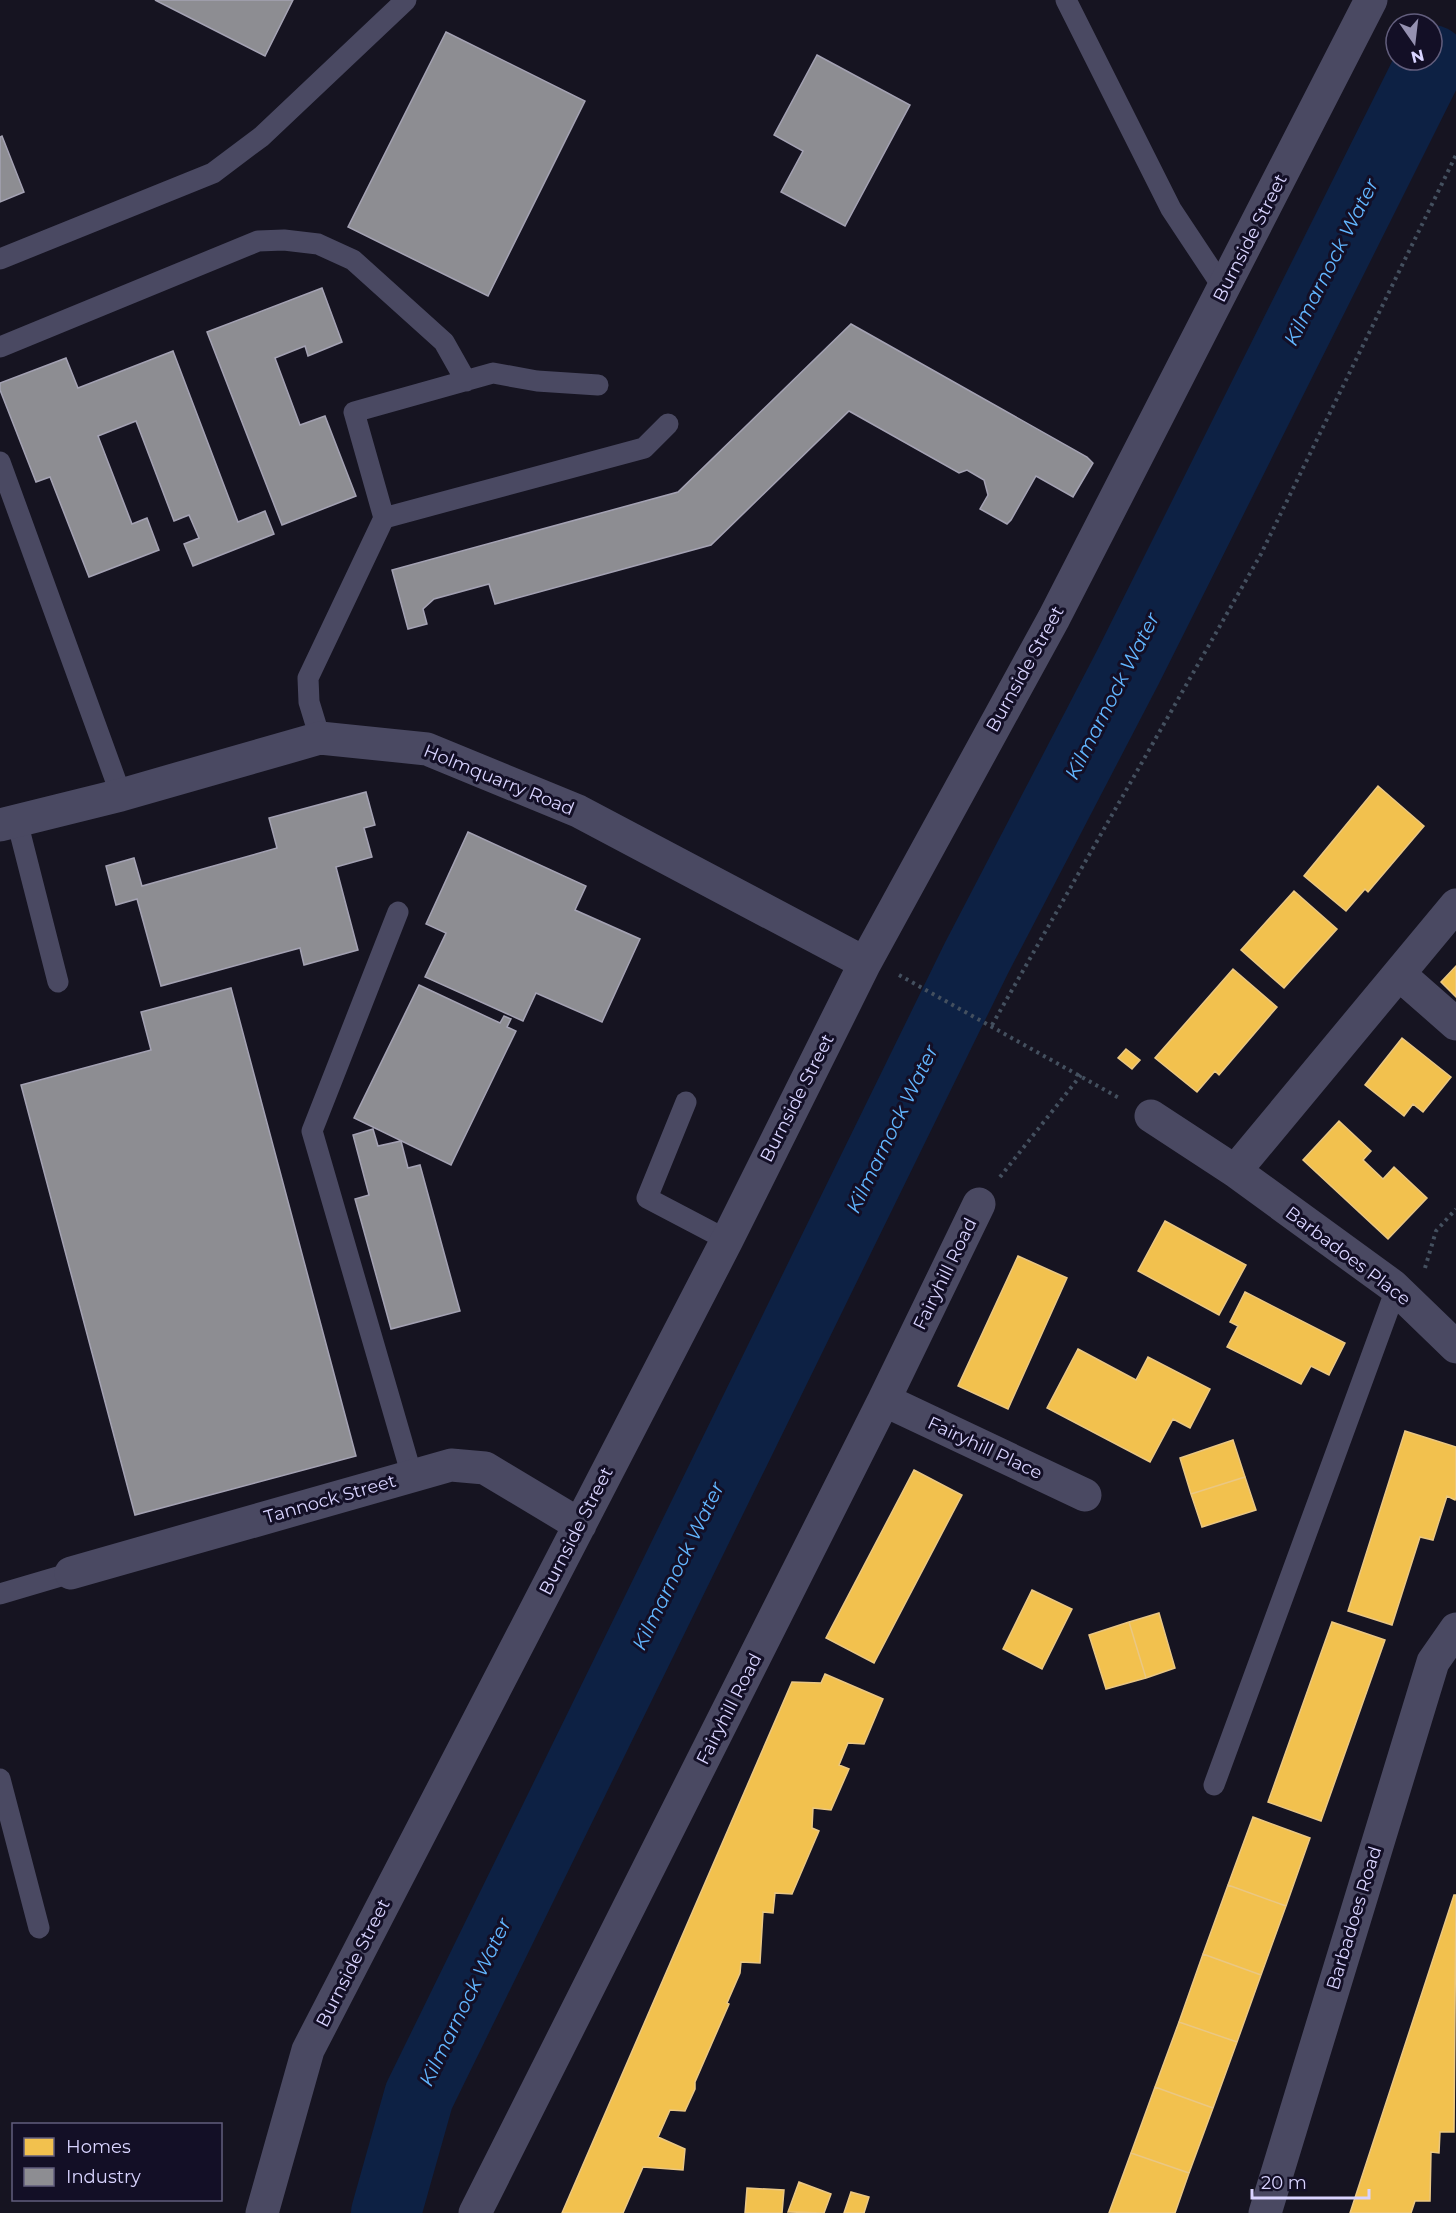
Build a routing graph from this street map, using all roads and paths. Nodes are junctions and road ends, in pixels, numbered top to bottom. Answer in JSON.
{"nodes":[{"id":1,"x":406,"y":0,"type":"edge"},
{"id":2,"x":1066,"y":0,"type":"edge"},
{"id":3,"x":1371,"y":0,"type":"edge"},
{"id":4,"x":1456,"y":155,"type":"edge"},
{"id":5,"x":0,"y":259,"type":"edge"},
{"id":6,"x":1224,"y":289,"type":"junction"},
{"id":7,"x":0,"y":347,"type":"edge"},
{"id":8,"x":466,"y":381,"type":"junction"},
{"id":9,"x":598,"y":385,"type":"dead end"},
{"id":10,"x":668,"y":424,"type":"dead end"},
{"id":11,"x":0,"y":462,"type":"edge"},
{"id":12,"x":384,"y":518,"type":"junction"},
{"id":13,"x":320,"y":738,"type":"junction"},
{"id":14,"x":121,"y":795,"type":"junction"},
{"id":15,"x":8,"y":823,"type":"edge"},
{"id":16,"x":1456,"y":905,"type":"edge"},
{"id":17,"x":398,"y":912,"type":"dead end"},
{"id":18,"x":877,"y":966,"type":"junction"},
{"id":19,"x":1399,"y":974,"type":"junction"},
{"id":20,"x":58,"y":982,"type":"dead end"},
{"id":21,"x":1456,"y":1024,"type":"edge"},
{"id":22,"x":992,"y":1025,"type":"junction"},
{"id":23,"x":1081,"y":1076,"type":"junction"},
{"id":24,"x":686,"y":1102,"type":"dead end"},
{"id":25,"x":1151,"y":1116,"type":"joint"},
{"id":26,"x":1235,"y":1171,"type":"junction"},
{"id":27,"x":979,"y":1204,"type":"joint"},
{"id":28,"x":1456,"y":1209,"type":"edge"},
{"id":29,"x":727,"y":1240,"type":"junction"},
{"id":30,"x":1394,"y":1287,"type":"junction"},
{"id":31,"x":1456,"y":1347,"type":"edge"},
{"id":32,"x":884,"y":1400,"type":"junction"},
{"id":33,"x":412,"y":1476,"type":"junction"},
{"id":34,"x":1085,"y":1495,"type":"dead end"},
{"id":35,"x":580,"y":1525,"type":"junction"},
{"id":36,"x":71,"y":1573,"type":"joint"},
{"id":37,"x":0,"y":1594,"type":"edge"},
{"id":38,"x":1456,"y":1629,"type":"edge"},
{"id":39,"x":0,"y":1779,"type":"edge"},
{"id":40,"x":1214,"y":1785,"type":"dead end"},
{"id":41,"x":39,"y":1928,"type":"dead end"},
{"id":42,"x":262,"y":2213,"type":"edge"},
{"id":43,"x":475,"y":2213,"type":"edge"},
{"id":44,"x":1265,"y":2213,"type":"edge"}],
"edges":[{"from":1,"to":5,"type":"lane"},
{"from":2,"to":6,"type":"lane"},
{"from":3,"to":6,"type":"street","name":"Burnside Street"},
{"from":4,"to":22,"type":"path"},
{"from":6,"to":18,"type":"street","name":"Burnside Street"},
{"from":7,"to":8,"type":"lane"},
{"from":8,"to":9,"type":"lane"},
{"from":8,"to":12,"type":"lane"},
{"from":10,"to":12,"type":"lane"},
{"from":11,"to":14,"type":"lane"},
{"from":12,"to":13,"type":"lane"},
{"from":13,"to":14,"type":"street","name":"Holmquarry Road"},
{"from":13,"to":18,"type":"street","name":"Holmquarry Road"},
{"from":14,"to":15,"type":"street","name":"Holmquarry Road"},
{"from":15,"to":20,"type":"lane"},
{"from":16,"to":19,"type":"street"},
{"from":17,"to":33,"type":"lane"},
{"from":18,"to":22,"type":"path"},
{"from":18,"to":29,"type":"street","name":"Burnside Street"},
{"from":19,"to":21,"type":"street"},
{"from":19,"to":26,"type":"street"},
{"from":22,"to":23,"type":"path"},
{"from":23,"to":25,"type":"path"},
{"from":23,"to":27,"type":"path"},
{"from":24,"to":29,"type":"lane"},
{"from":25,"to":26,"type":"street","name":"Barbadoes Place"},
{"from":26,"to":30,"type":"street","name":"Barbadoes Place"},
{"from":27,"to":32,"type":"street","name":"Fairyhill Road"},
{"from":28,"to":30,"type":"path"},
{"from":29,"to":35,"type":"street","name":"Burnside Street"},
{"from":30,"to":31,"type":"street","name":"Barbadoes Place"},
{"from":30,"to":40,"type":"lane"},
{"from":32,"to":34,"type":"street","name":"Fairyhill Place"},
{"from":32,"to":43,"type":"street","name":"Fairyhill Road"},
{"from":33,"to":35,"type":"street","name":"Tannock Street"},
{"from":33,"to":36,"type":"street","name":"Tannock Street"},
{"from":35,"to":42,"type":"street","name":"Burnside Street"},
{"from":36,"to":37,"type":"lane"},
{"from":38,"to":44,"type":"street","name":"Barbadoes Road"},
{"from":39,"to":41,"type":"lane"}]}
